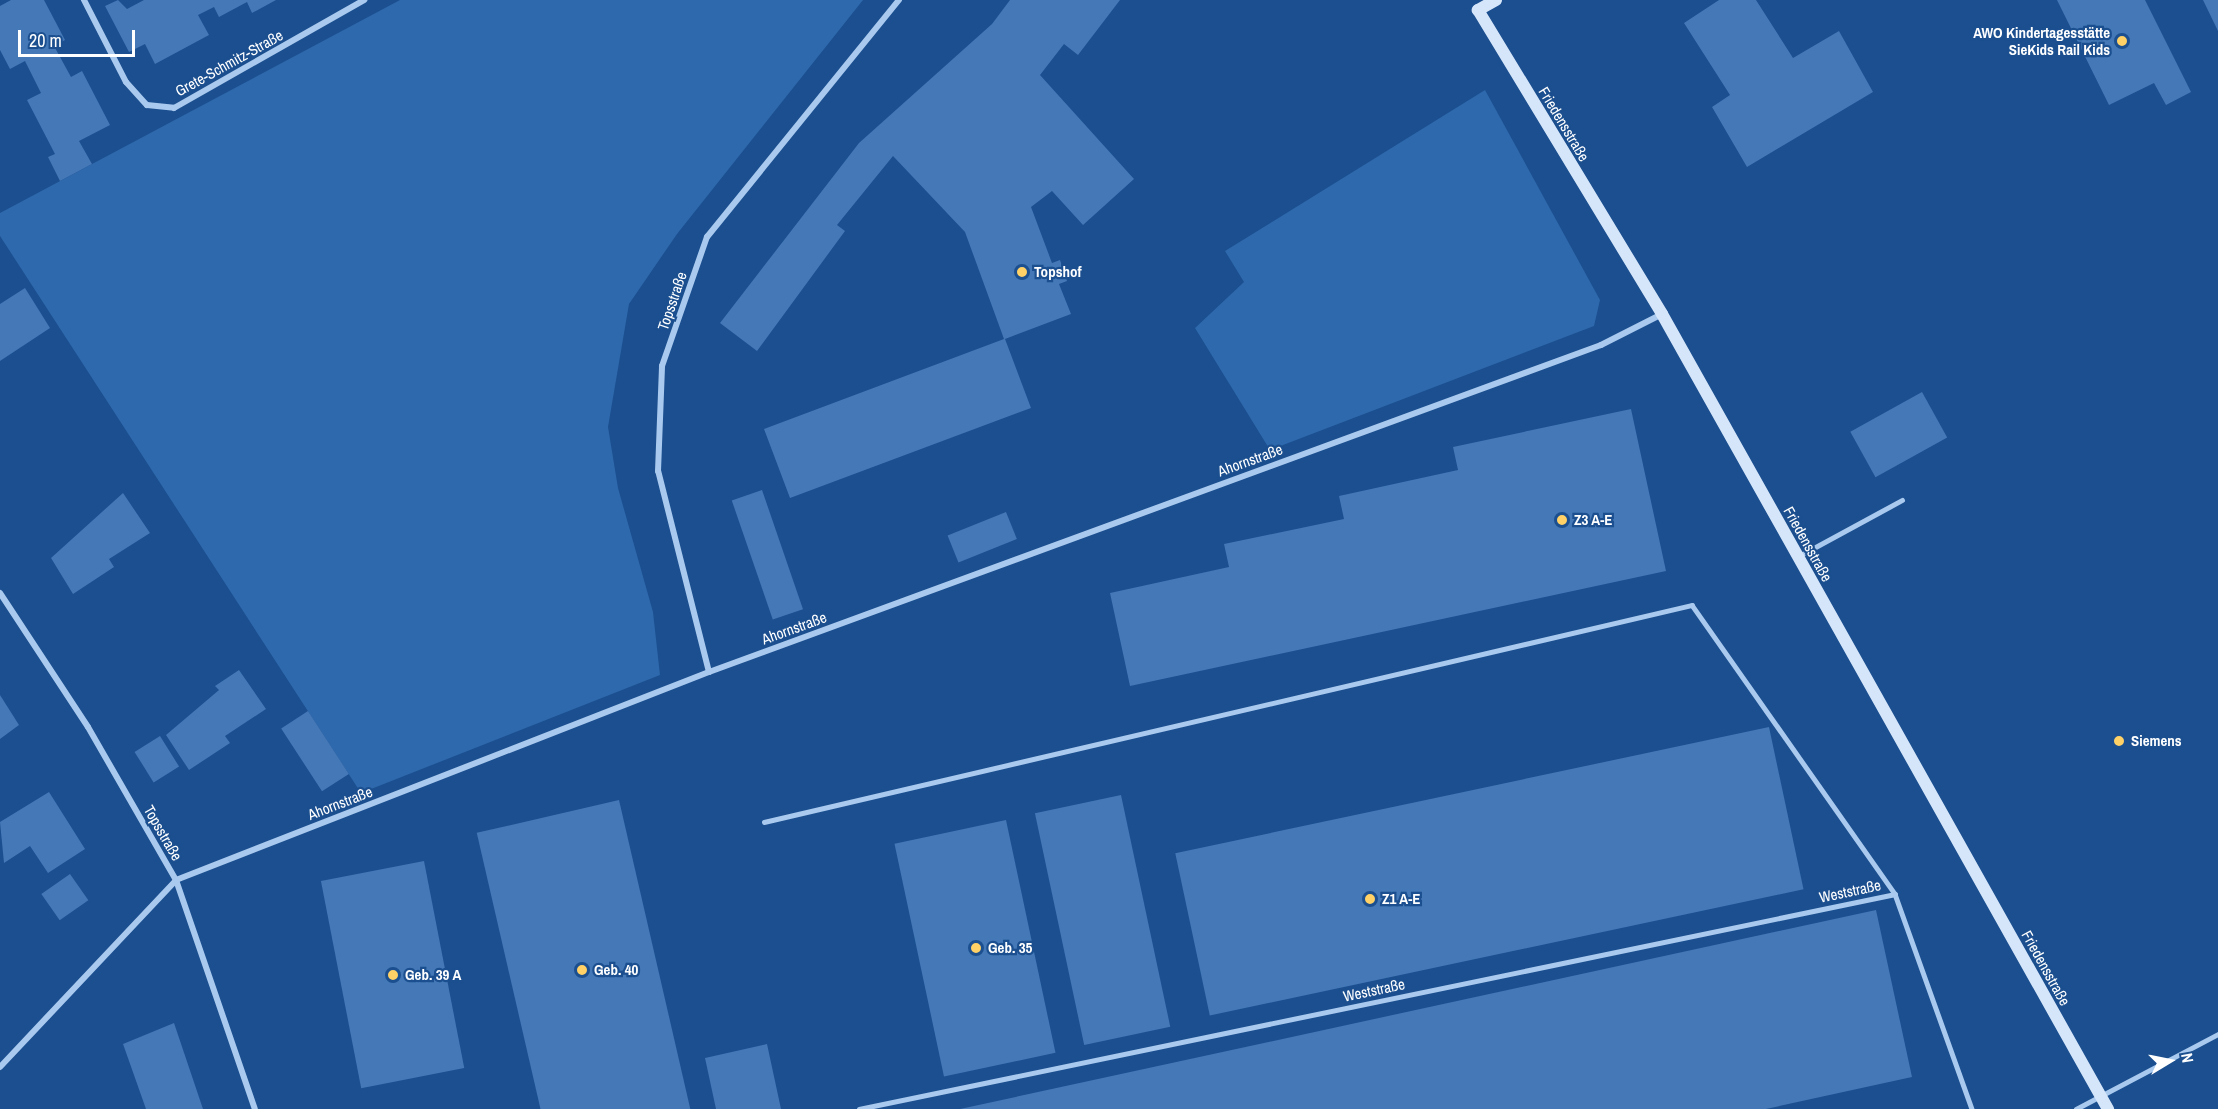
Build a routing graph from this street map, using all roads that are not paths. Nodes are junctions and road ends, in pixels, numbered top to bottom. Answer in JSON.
{"nodes":[{"id":1,"x":84,"y":0,"type":"edge"},
{"id":2,"x":364,"y":0,"type":"edge"},
{"id":3,"x":899,"y":0,"type":"edge"},
{"id":4,"x":1496,"y":0,"type":"edge"},
{"id":5,"x":1475,"y":5,"type":"edge"},
{"id":6,"x":1662,"y":314,"type":"junction"},
{"id":7,"x":1902,"y":500,"type":"dead end"},
{"id":8,"x":1798,"y":557,"type":"junction"},
{"id":9,"x":0,"y":593,"type":"edge"},
{"id":10,"x":709,"y":672,"type":"junction"},
{"id":11,"x":764,"y":822,"type":"dead end"},
{"id":12,"x":176,"y":880,"type":"junction"},
{"id":13,"x":1895,"y":894,"type":"junction"},
{"id":14,"x":2218,"y":1034,"type":"edge"},
{"id":15,"x":0,"y":1067,"type":"edge"},
{"id":16,"x":2102,"y":1097,"type":"junction"},
{"id":17,"x":255,"y":1109,"type":"edge"},
{"id":18,"x":859,"y":1109,"type":"edge"},
{"id":19,"x":1972,"y":1109,"type":"edge"},
{"id":20,"x":2076,"y":1109,"type":"edge"},
{"id":21,"x":2108,"y":1109,"type":"edge"}],
"edges":[{"from":1,"to":2,"type":"street","name":"Grete-Schmitz-Straße"},
{"from":3,"to":10,"type":"street","name":"Topsstraße"},
{"from":4,"to":5,"type":"main road"},
{"from":5,"to":6,"type":"main road","name":"Friedensstraße"},
{"from":6,"to":8,"type":"main road","name":"Friedensstraße"},
{"from":6,"to":10,"type":"street","name":"Ahornstraße"},
{"from":7,"to":8,"type":"lane"},
{"from":8,"to":16,"type":"main road","name":"Friedensstraße"},
{"from":9,"to":12,"type":"street","name":"Topsstraße"},
{"from":10,"to":12,"type":"street","name":"Ahornstraße"},
{"from":11,"to":13,"type":"lane"},
{"from":12,"to":15,"type":"street","name":"Ahornstraße"},
{"from":12,"to":17,"type":"street","name":"Topsstraße"},
{"from":13,"to":18,"type":"lane","name":"Weststraße"},
{"from":13,"to":19,"type":"lane"},
{"from":14,"to":16,"type":"lane"},
{"from":16,"to":20,"type":"lane"},
{"from":16,"to":21,"type":"main road","name":"Friedensstraße"}]}
